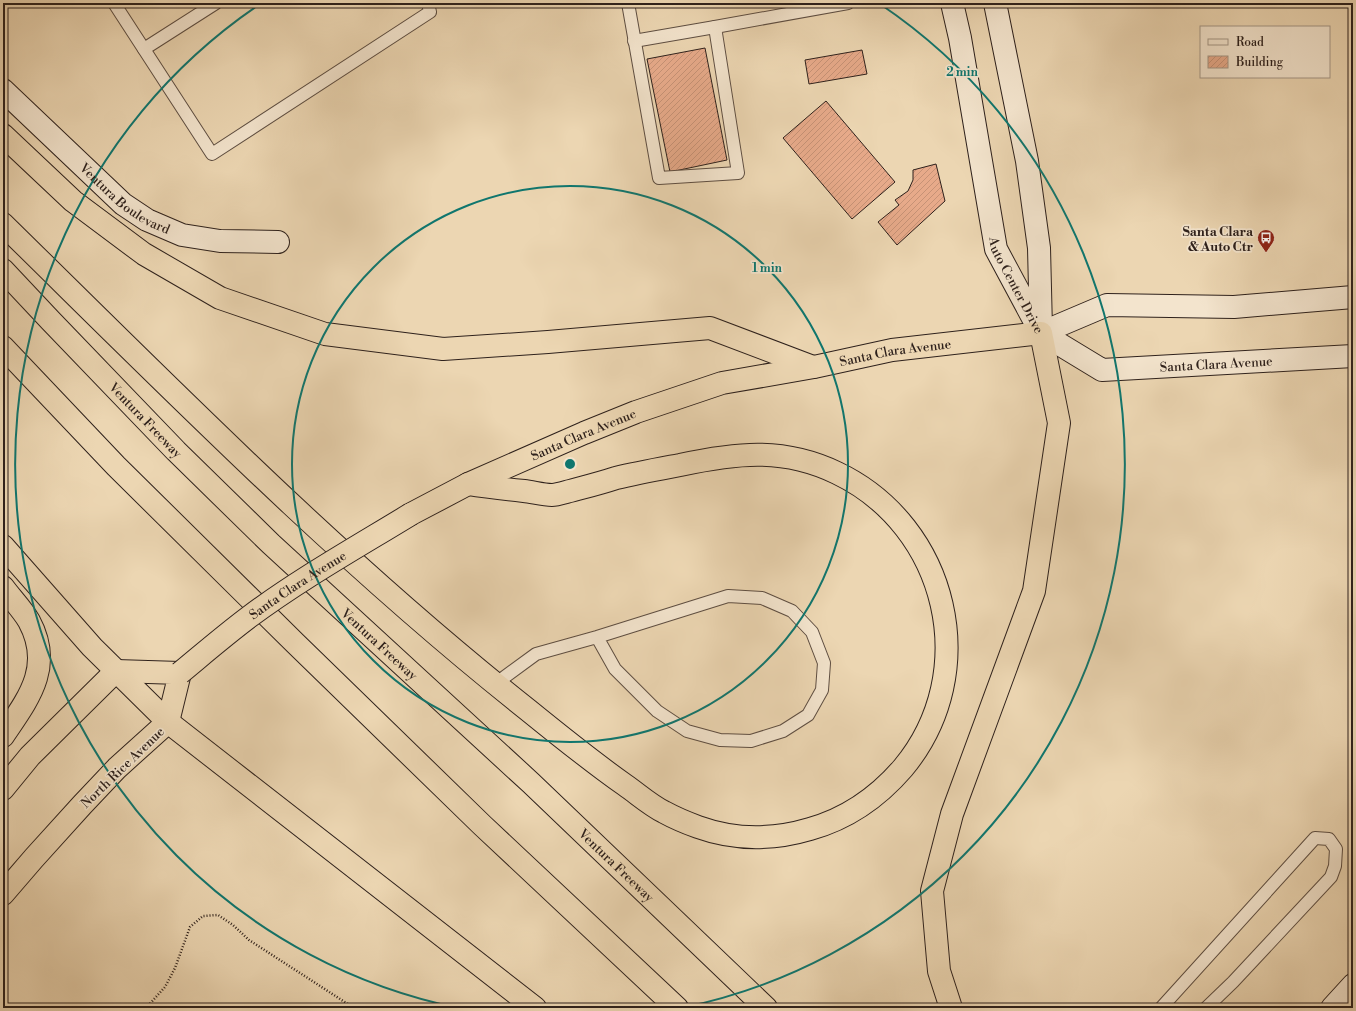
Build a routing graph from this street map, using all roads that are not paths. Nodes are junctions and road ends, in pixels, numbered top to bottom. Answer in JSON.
{"nodes":[{"id":1,"x":114,"y":3,"type":"edge"},
{"id":2,"x":216,"y":3,"type":"edge"},
{"id":3,"x":428,"y":3,"type":"edge"},
{"id":4,"x":628,"y":3,"type":"edge"},
{"id":5,"x":848,"y":3,"type":"edge"},
{"id":6,"x":952,"y":3,"type":"edge"},
{"id":7,"x":995,"y":3,"type":"edge"},
{"id":8,"x":715,"y":27,"type":"junction"},
{"id":9,"x":634,"y":41,"type":"junction"},
{"id":10,"x":144,"y":49,"type":"junction"},
{"id":11,"x":3,"y":90,"type":"edge"},
{"id":12,"x":3,"y":135,"type":"edge"},
{"id":13,"x":3,"y":224,"type":"edge"},
{"id":14,"x":278,"y":242,"type":"dead end"},
{"id":15,"x":3,"y":270,"type":"edge"},
{"id":16,"x":1353,"y":297,"type":"edge"},
{"id":17,"x":1042,"y":333,"type":"junction"},
{"id":18,"x":3,"y":347,"type":"edge"},
{"id":19,"x":1353,"y":356,"type":"edge"},
{"id":20,"x":814,"y":367,"type":"junction"},
{"id":21,"x":468,"y":484,"type":"junction"},
{"id":22,"x":3,"y":546,"type":"edge"},
{"id":23,"x":3,"y":587,"type":"edge"},
{"id":24,"x":597,"y":637,"type":"junction"},
{"id":25,"x":116,"y":671,"type":"junction"},
{"id":26,"x":180,"y":673,"type":"junction"},
{"id":27,"x":496,"y":684,"type":"junction"},
{"id":28,"x":168,"y":722,"type":"junction"},
{"id":29,"x":3,"y":736,"type":"edge"},
{"id":30,"x":3,"y":789,"type":"edge"},
{"id":31,"x":3,"y":894,"type":"edge"},
{"id":32,"x":1353,"y":985,"type":"edge"},
{"id":33,"x":535,"y":1008,"type":"edge"},
{"id":34,"x":677,"y":1008,"type":"edge"},
{"id":35,"x":766,"y":1008,"type":"edge"},
{"id":36,"x":951,"y":1008,"type":"edge"},
{"id":37,"x":1161,"y":1008,"type":"edge"},
{"id":38,"x":1206,"y":1008,"type":"edge"},
{"id":39,"x":1332,"y":1008,"type":"edge"}],
"edges":[{"from":1,"to":10,"type":"lane"},
{"from":2,"to":10,"type":"lane"},
{"from":3,"to":10,"type":"lane"},
{"from":4,"to":9,"type":"lane"},
{"from":5,"to":8,"type":"lane"},
{"from":6,"to":17,"type":"street","name":"Auto Center Drive"},
{"from":7,"to":17,"type":"street","name":"Auto Center Drive"},
{"from":8,"to":9,"type":"lane"},
{"from":8,"to":9,"type":"lane"},
{"from":11,"to":14,"type":"street","name":"Ventura Boulevard"},
{"from":12,"to":20,"type":"highway"},
{"from":13,"to":27,"type":"highway"},
{"from":15,"to":35,"type":"highway","name":"Ventura Freeway"},
{"from":16,"to":17,"type":"street","name":"Santa Clara Avenue"},
{"from":17,"to":19,"type":"street","name":"Santa Clara Avenue"},
{"from":17,"to":20,"type":"highway","name":"Santa Clara Avenue"},
{"from":17,"to":36,"type":"highway"},
{"from":18,"to":34,"type":"highway"},
{"from":20,"to":21,"type":"highway","name":"Santa Clara Avenue"},
{"from":21,"to":26,"type":"highway","name":"Santa Clara Avenue","bridge":true},
{"from":21,"to":27,"type":"highway"},
{"from":22,"to":25,"type":"highway"},
{"from":23,"to":29,"type":"highway"},
{"from":24,"to":24,"type":"lane"},
{"from":24,"to":27,"type":"lane"},
{"from":25,"to":26,"type":"highway"},
{"from":25,"to":28,"type":"highway"},
{"from":25,"to":30,"type":"highway"},
{"from":26,"to":28,"type":"highway","name":"North Rice Avenue"},
{"from":28,"to":31,"type":"highway","name":"North Rice Avenue"},
{"from":28,"to":33,"type":"highway"},
{"from":32,"to":39,"type":"street"},
{"from":37,"to":38,"type":"lane"}]}
